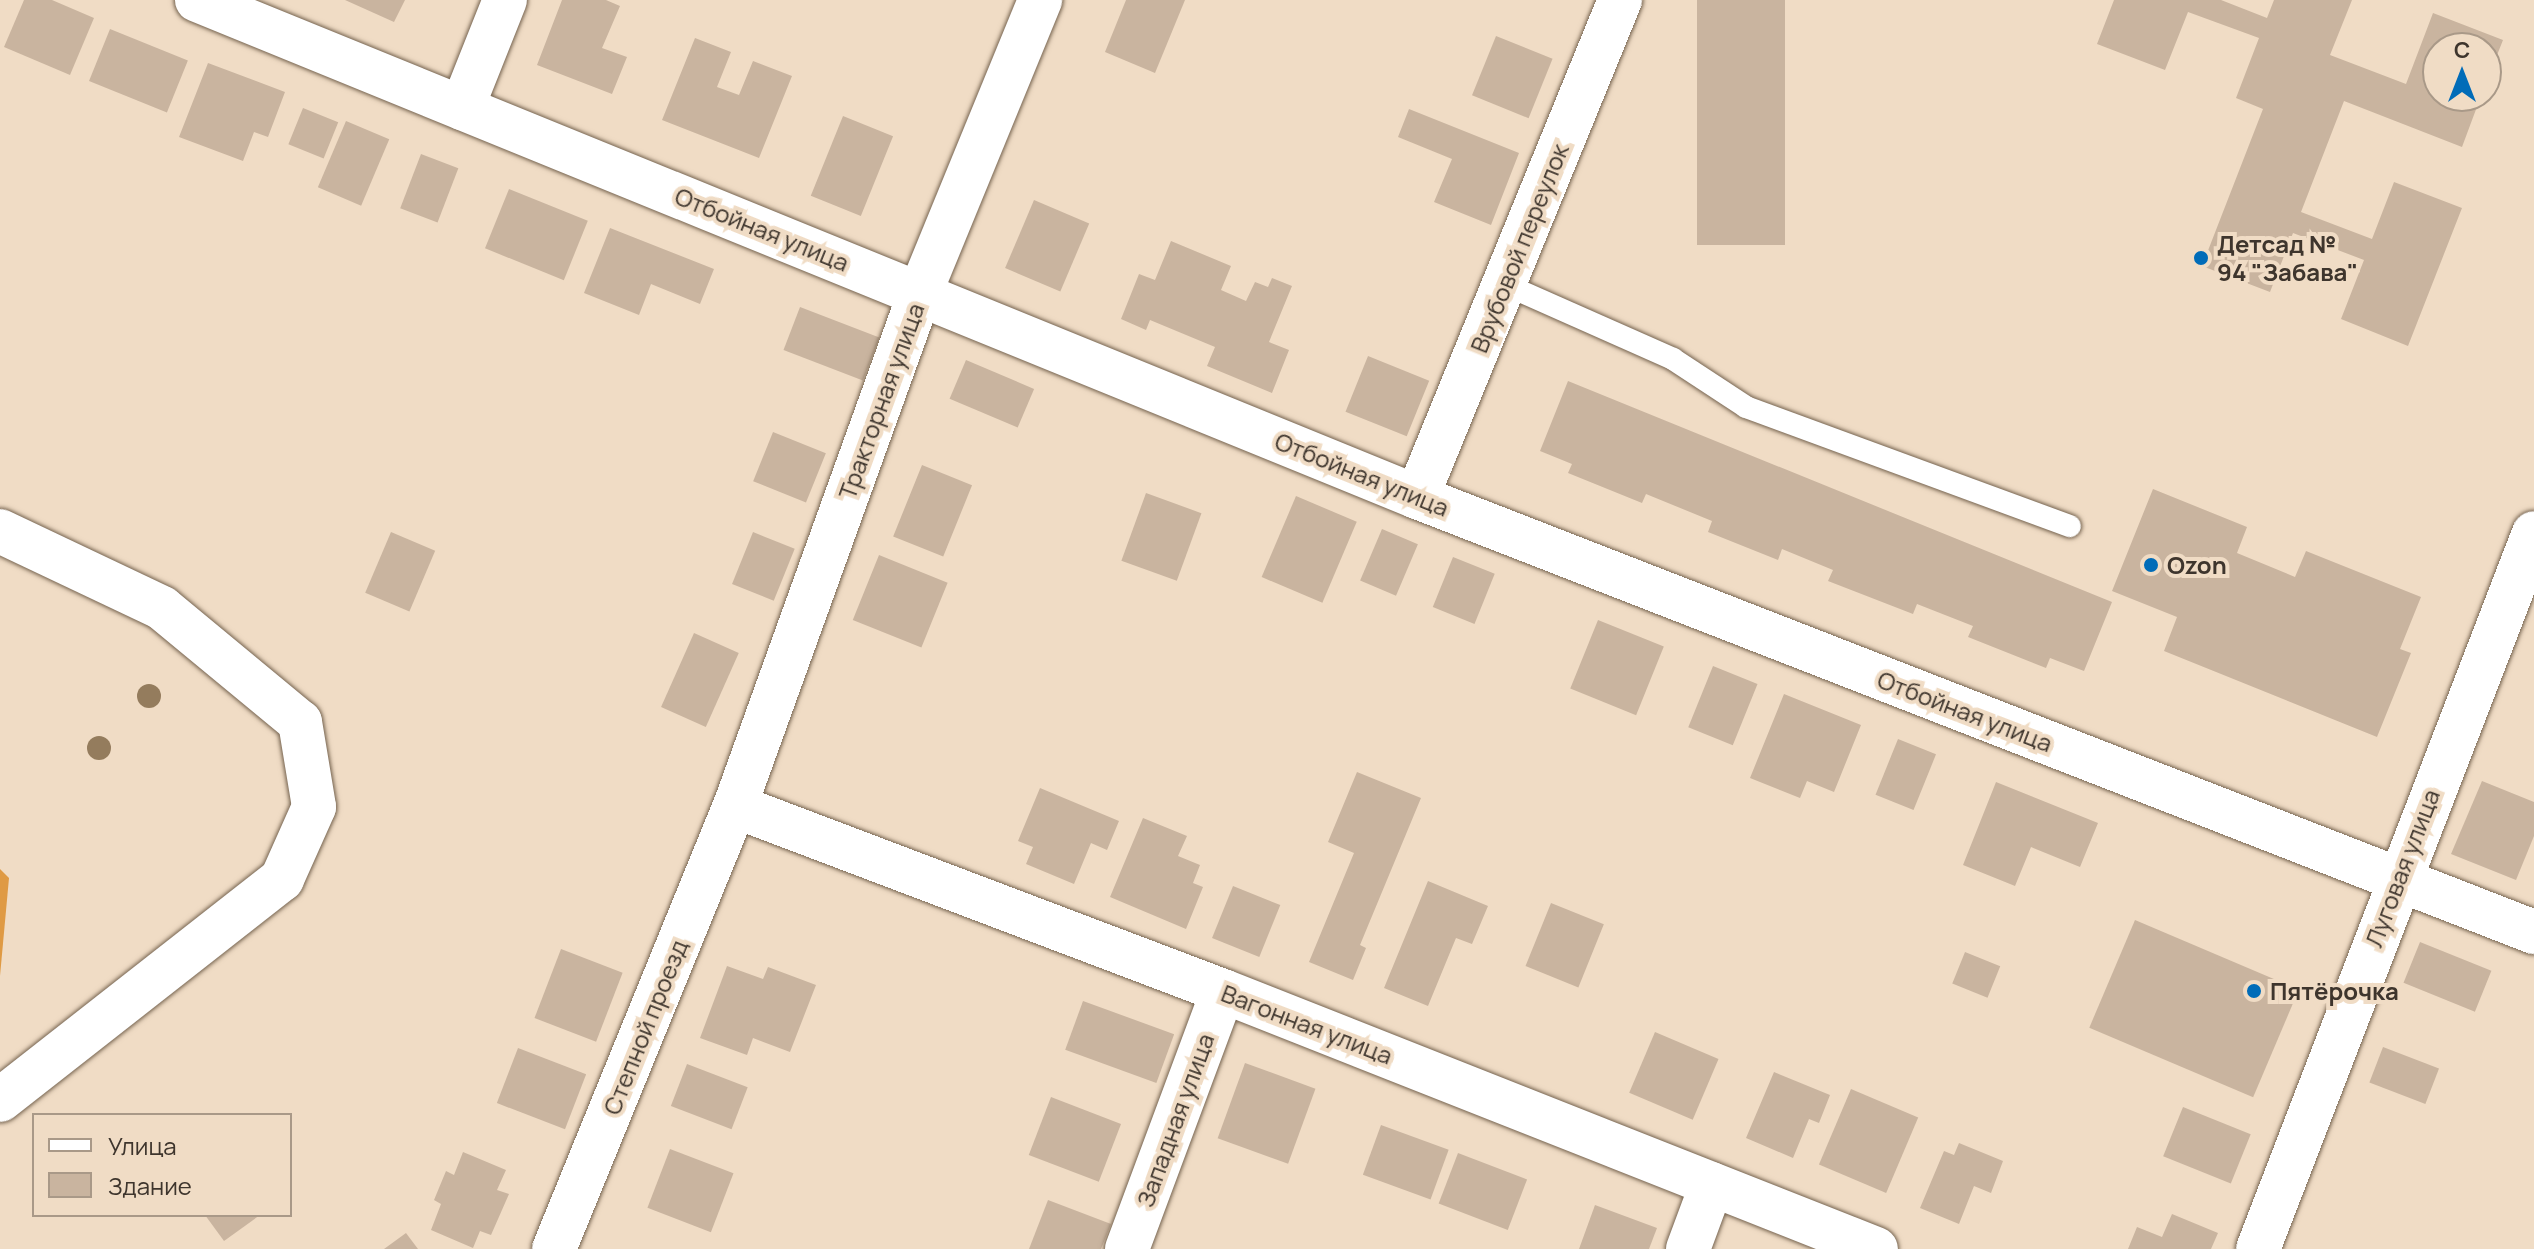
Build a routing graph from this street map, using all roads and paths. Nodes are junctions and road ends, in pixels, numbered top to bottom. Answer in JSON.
{"nodes":[{"id":1,"x":197,"y":0,"type":"edge"},
{"id":2,"x":505,"y":0,"type":"edge"},
{"id":3,"x":1040,"y":0,"type":"edge"},
{"id":4,"x":1620,"y":0,"type":"edge"},
{"id":5,"x":462,"y":108,"type":"junction"},
{"id":6,"x":1504,"y":284,"type":"junction"},
{"id":7,"x":920,"y":293,"type":"junction"},
{"id":8,"x":1417,"y":497,"type":"junction"},
{"id":9,"x":2070,"y":526,"type":"dead end"},
{"id":10,"x":0,"y":531,"type":"edge"},
{"id":11,"x":2534,"y":533,"type":"edge"},
{"id":12,"x":735,"y":806,"type":"junction"},
{"id":13,"x":2397,"y":880,"type":"junction"},
{"id":14,"x":2534,"y":932,"type":"edge"},
{"id":15,"x":1223,"y":991,"type":"junction"},
{"id":16,"x":0,"y":1100,"type":"edge"},
{"id":17,"x":1712,"y":1184,"type":"junction"},
{"id":18,"x":554,"y":1249,"type":"edge"},
{"id":19,"x":1127,"y":1249,"type":"edge"},
{"id":20,"x":1688,"y":1249,"type":"edge"},
{"id":21,"x":1876,"y":1249,"type":"edge"},
{"id":22,"x":2258,"y":1249,"type":"edge"}],
"edges":[{"from":1,"to":5,"type":"street","name":"Отбойная улица"},
{"from":2,"to":5,"type":"street"},
{"from":3,"to":7,"type":"street","name":"Тракторная улица"},
{"from":4,"to":6,"type":"street","name":"Врубовой переулок"},
{"from":5,"to":7,"type":"street","name":"Отбойная улица"},
{"from":6,"to":8,"type":"street","name":"Врубовой переулок"},
{"from":6,"to":9,"type":"lane"},
{"from":7,"to":8,"type":"street","name":"Отбойная улица"},
{"from":7,"to":12,"type":"street","name":"Тракторная улица"},
{"from":8,"to":13,"type":"street","name":"Отбойная улица"},
{"from":10,"to":16,"type":"street"},
{"from":11,"to":13,"type":"street","name":"Луговая улица"},
{"from":12,"to":15,"type":"street","name":"Вагонная улица"},
{"from":12,"to":18,"type":"street","name":"Степной проезд"},
{"from":13,"to":14,"type":"street","name":"Отбойная улица"},
{"from":13,"to":22,"type":"street","name":"Луговая улица"},
{"from":15,"to":17,"type":"street","name":"Вагонная улица"},
{"from":15,"to":19,"type":"street","name":"Западная улица"},
{"from":17,"to":20,"type":"street"},
{"from":17,"to":21,"type":"street","name":"Вагонная улица"}]}
